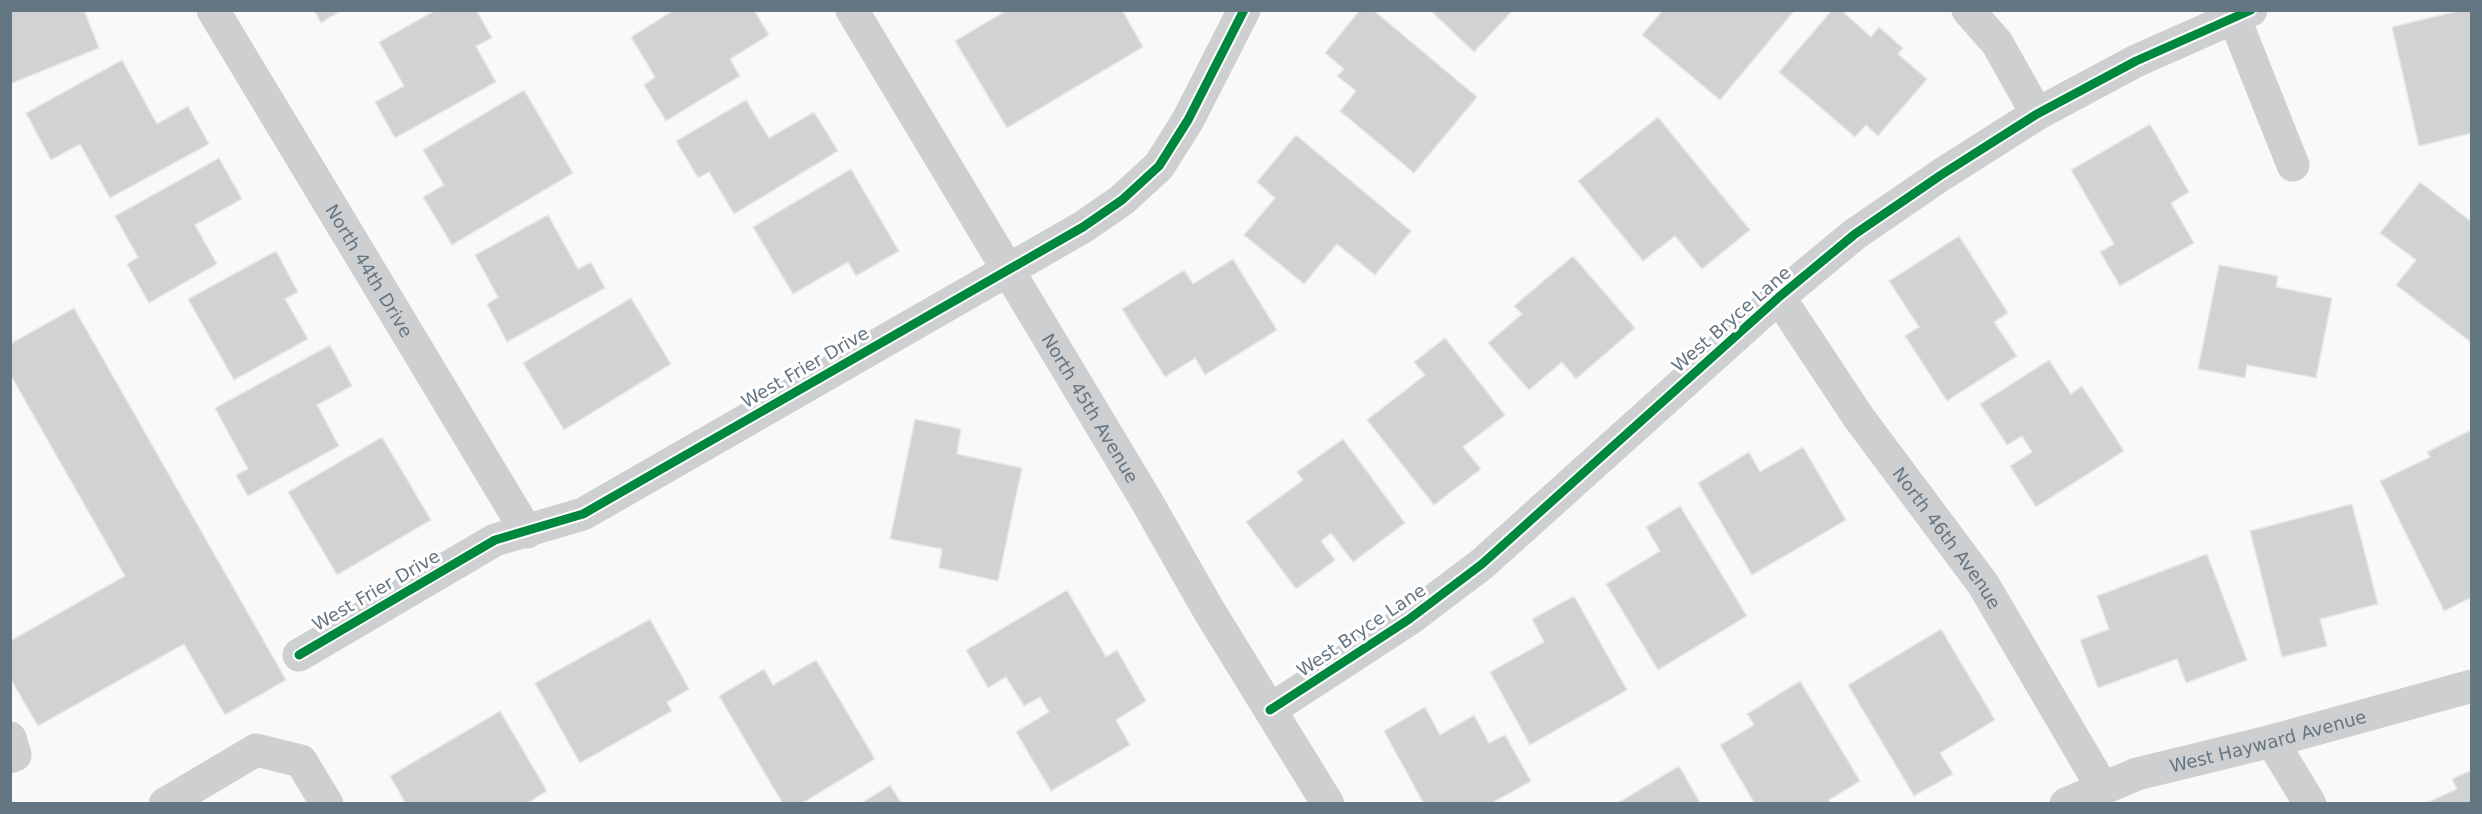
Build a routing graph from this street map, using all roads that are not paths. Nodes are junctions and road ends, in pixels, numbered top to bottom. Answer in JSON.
{"nodes":[{"id":1,"x":213,"y":10,"type":"edge"},
{"id":2,"x":852,"y":10,"type":"edge"},
{"id":3,"x":1244,"y":10,"type":"edge"},
{"id":4,"x":1968,"y":10,"type":"edge"},
{"id":5,"x":2243,"y":14,"type":"edge"},
{"id":6,"x":2037,"y":114,"type":"junction"},
{"id":7,"x":2293,"y":165,"type":"dead end"},
{"id":8,"x":1007,"y":271,"type":"junction"},
{"id":9,"x":1779,"y":297,"type":"junction"},
{"id":10,"x":527,"y":532,"type":"junction"},
{"id":11,"x":298,"y":655,"type":"dead end"},
{"id":12,"x":2472,"y":686,"type":"edge"},
{"id":13,"x":1270,"y":710,"type":"junction"},
{"id":14,"x":10,"y":738,"type":"edge"},
{"id":15,"x":2272,"y":741,"type":"junction"},
{"id":16,"x":10,"y":757,"type":"edge"},
{"id":17,"x":2102,"y":787,"type":"junction"},
{"id":18,"x":165,"y":804,"type":"edge"},
{"id":19,"x":327,"y":804,"type":"edge"},
{"id":20,"x":1328,"y":804,"type":"edge"},
{"id":21,"x":2066,"y":804,"type":"edge"},
{"id":22,"x":2310,"y":804,"type":"edge"}],
"edges":[{"from":1,"to":10,"type":"street","name":"North 44th Drive"},
{"from":2,"to":8,"type":"street","name":"North 45th Avenue"},
{"from":3,"to":8,"type":"street","name":"West Frier Drive"},
{"from":4,"to":6,"type":"street"},
{"from":5,"to":6,"type":"street","name":"West Bryce Lane"},
{"from":5,"to":7,"type":"street"},
{"from":6,"to":9,"type":"street","name":"West Bryce Lane"},
{"from":8,"to":10,"type":"street","name":"West Frier Drive"},
{"from":8,"to":13,"type":"street","name":"North 45th Avenue"},
{"from":9,"to":13,"type":"street","name":"West Bryce Lane"},
{"from":9,"to":17,"type":"street","name":"North 46th Avenue"},
{"from":10,"to":11,"type":"street","name":"West Frier Drive"},
{"from":12,"to":15,"type":"street","name":"West Hayward Avenue"},
{"from":13,"to":20,"type":"street","name":"North 45th Avenue"},
{"from":14,"to":16,"type":"street"},
{"from":15,"to":17,"type":"street","name":"West Hayward Avenue"},
{"from":15,"to":22,"type":"street"},
{"from":17,"to":21,"type":"street","name":"West Hayward Avenue"},
{"from":18,"to":19,"type":"street"}]}
